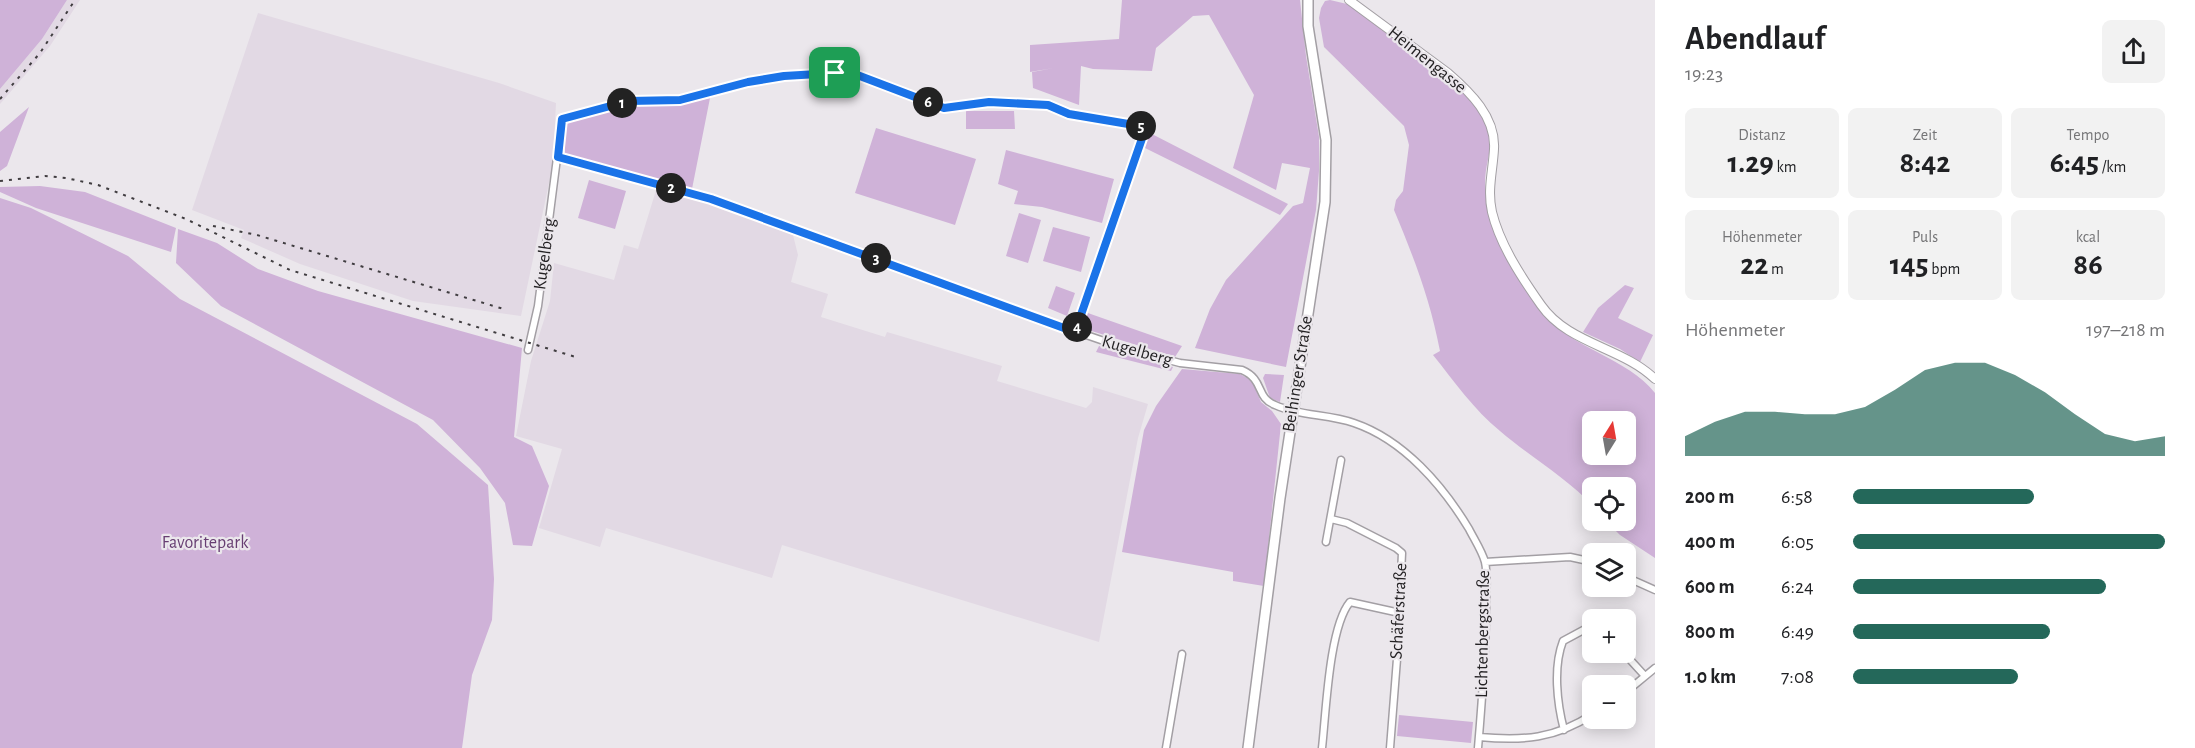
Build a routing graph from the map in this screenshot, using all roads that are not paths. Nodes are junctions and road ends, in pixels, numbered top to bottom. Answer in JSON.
{"nodes":[{"id":1,"x":1308,"y":0,"type":"edge"},
{"id":2,"x":1349,"y":0,"type":"edge"},
{"id":3,"x":558,"y":157,"type":"junction"},
{"id":4,"x":1075,"y":332,"type":"junction"},
{"id":5,"x":528,"y":350,"type":"dead end"},
{"id":6,"x":1242,"y":370,"type":"joint"},
{"id":7,"x":1655,"y":379,"type":"edge"},
{"id":8,"x":1293,"y":410,"type":"junction"},
{"id":9,"x":1341,"y":460,"type":"dead end"},
{"id":10,"x":1331,"y":519,"type":"junction"},
{"id":11,"x":1326,"y":542,"type":"dead end"},
{"id":12,"x":1582,"y":560,"type":"edge"},
{"id":13,"x":1485,"y":562,"type":"junction"},
{"id":14,"x":1636,"y":581,"type":"edge"},
{"id":15,"x":1655,"y":590,"type":"edge"},
{"id":16,"x":1400,"y":613,"type":"junction"},
{"id":17,"x":1582,"y":631,"type":"edge"},
{"id":18,"x":1182,"y":654,"type":"dead end"},
{"id":19,"x":1633,"y":663,"type":"edge"},
{"id":20,"x":1655,"y":668,"type":"edge"},
{"id":21,"x":1645,"y":676,"type":"junction"},
{"id":22,"x":1636,"y":684,"type":"edge"},
{"id":23,"x":1582,"y":721,"type":"edge"},
{"id":24,"x":1564,"y":730,"type":"junction"},
{"id":25,"x":1479,"y":737,"type":"junction"},
{"id":26,"x":1166,"y":748,"type":"edge"},
{"id":27,"x":1248,"y":748,"type":"edge"},
{"id":28,"x":1322,"y":748,"type":"edge"},
{"id":29,"x":1390,"y":748,"type":"edge"},
{"id":30,"x":1478,"y":748,"type":"edge"}],
"edges":[{"from":1,"to":8,"type":"main road","name":"Beihinger Straße"},
{"from":2,"to":7,"type":"street","name":"Heimengasse"},
{"from":3,"to":4,"type":"street","name":"Kugelberg"},
{"from":3,"to":4,"type":"street","name":"Kugelberg"},
{"from":3,"to":5,"type":"street","name":"Kugelberg"},
{"from":4,"to":6,"type":"street","name":"Kugelberg"},
{"from":6,"to":8,"type":"street","name":"Lichtenbergstraße"},
{"from":8,"to":13,"type":"street","name":"Lichtenbergstraße"},
{"from":8,"to":27,"type":"main road","name":"Beihinger Straße"},
{"from":9,"to":10,"type":"street"},
{"from":10,"to":11,"type":"street"},
{"from":10,"to":16,"type":"street","name":"Schäferstraße"},
{"from":12,"to":13,"type":"street"},
{"from":13,"to":25,"type":"street","name":"Lichtenbergstraße"},
{"from":14,"to":15,"type":"street"},
{"from":16,"to":28,"type":"street"},
{"from":16,"to":29,"type":"street","name":"Schäferstraße"},
{"from":17,"to":24,"type":"street"},
{"from":18,"to":26,"type":"street"},
{"from":19,"to":21,"type":"street"},
{"from":20,"to":21,"type":"street"},
{"from":21,"to":22,"type":"street"},
{"from":23,"to":24,"type":"street"},
{"from":24,"to":25,"type":"street"},
{"from":25,"to":30,"type":"street","name":"Lichtenbergstraße"}]}
